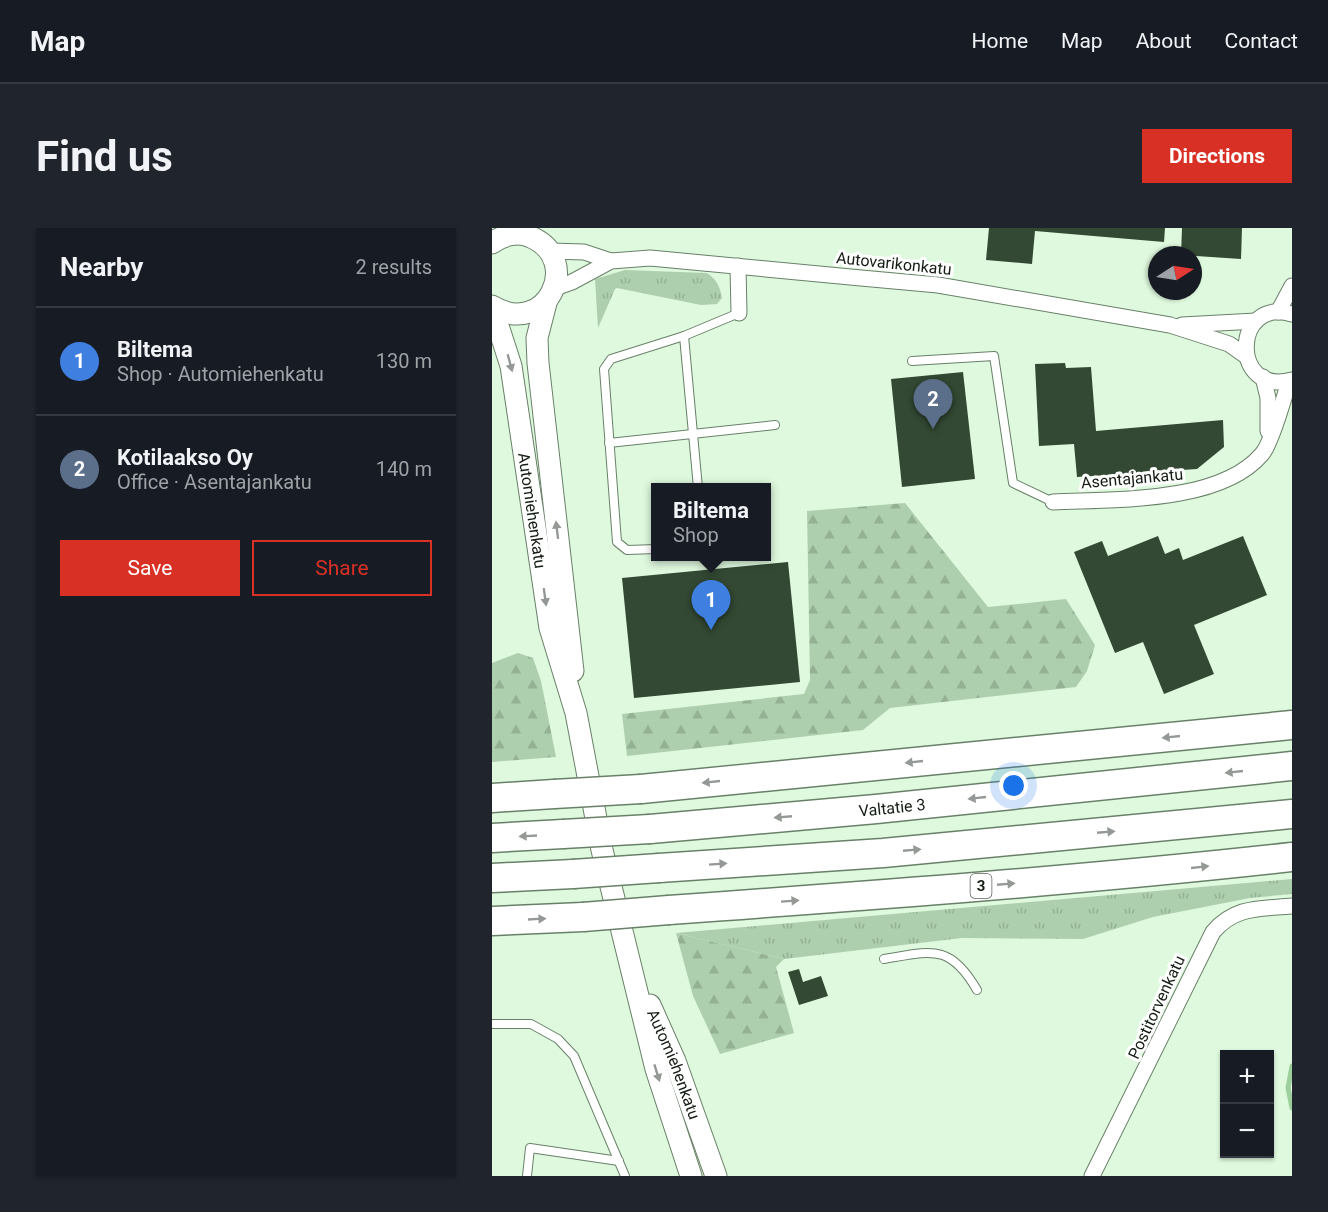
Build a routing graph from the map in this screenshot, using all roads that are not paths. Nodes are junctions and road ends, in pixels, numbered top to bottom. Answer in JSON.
{"nodes":[{"id":1,"x":502,"y":236,"type":"edge"},
{"id":2,"x":546,"y":241,"type":"edge"},
{"id":3,"x":611,"y":261,"type":"junction"},
{"id":4,"x":738,"y":266,"type":"junction"},
{"id":5,"x":1292,"y":286,"type":"edge"},
{"id":6,"x":550,"y":295,"type":"junction"},
{"id":7,"x":492,"y":307,"type":"edge"},
{"id":8,"x":739,"y":313,"type":"joint"},
{"id":9,"x":1285,"y":313,"type":"edge"},
{"id":10,"x":1256,"y":321,"type":"junction"},
{"id":11,"x":1170,"y":325,"type":"junction"},
{"id":12,"x":684,"y":336,"type":"junction"},
{"id":13,"x":1246,"y":356,"type":"junction"},
{"id":14,"x":912,"y":361,"type":"dead end"},
{"id":15,"x":1263,"y":377,"type":"junction"},
{"id":16,"x":1291,"y":380,"type":"edge"},
{"id":17,"x":775,"y":425,"type":"dead end"},
{"id":18,"x":693,"y":434,"type":"junction"},
{"id":19,"x":1268,"y":441,"type":"junction"},
{"id":20,"x":609,"y":443,"type":"junction"},
{"id":21,"x":698,"y":483,"type":"edge"},
{"id":22,"x":1053,"y":502,"type":"joint"},
{"id":23,"x":651,"y":549,"type":"edge"},
{"id":24,"x":576,"y":713,"type":"junction"},
{"id":25,"x":1292,"y":725,"type":"edge"},
{"id":26,"x":1292,"y":766,"type":"edge"},
{"id":27,"x":492,"y":798,"type":"edge"},
{"id":28,"x":1292,"y":814,"type":"edge"},
{"id":29,"x":492,"y":838,"type":"edge"},
{"id":30,"x":1292,"y":857,"type":"edge"},
{"id":31,"x":492,"y":878,"type":"edge"},
{"id":32,"x":1292,"y":906,"type":"edge"},
{"id":33,"x":492,"y":921,"type":"edge"},
{"id":34,"x":628,"y":955,"type":"junction"},
{"id":35,"x":884,"y":959,"type":"dead end"},
{"id":36,"x":977,"y":990,"type":"dead end"},
{"id":37,"x":493,"y":1024,"type":"edge"},
{"id":38,"x":619,"y":1161,"type":"junction"},
{"id":39,"x":527,"y":1176,"type":"edge"},
{"id":40,"x":625,"y":1176,"type":"edge"},
{"id":41,"x":691,"y":1176,"type":"edge"},
{"id":42,"x":716,"y":1176,"type":"edge"},
{"id":43,"x":1092,"y":1176,"type":"edge"}],
"edges":[{"from":1,"to":2,"type":"main road"},
{"from":2,"to":3,"type":"street","name":"Autovarikonkatu"},
{"from":2,"to":6,"type":"main road","name":"Automiehenkatu"},
{"from":3,"to":4,"type":"street","name":"Autovarikonkatu"},
{"from":3,"to":6,"type":"street","name":"Autovarikonkatu"},
{"from":4,"to":8,"type":"street"},
{"from":4,"to":11,"type":"street","name":"Autovarikonkatu"},
{"from":5,"to":9,"type":"street"},
{"from":6,"to":7,"type":"main road"},
{"from":24,"to":6,"type":"main road","name":"Automiehenkatu","one_way":true},
{"from":7,"to":24,"type":"main road","name":"Automiehenkatu","one_way":true},
{"from":8,"to":12,"type":"lane"},
{"from":9,"to":10,"type":"street","name":"Autovarikonkatu"},
{"from":10,"to":11,"type":"street","name":"Autovarikonkatu"},
{"from":10,"to":13,"type":"street"},
{"from":11,"to":13,"type":"street","name":"Autovarikonkatu"},
{"from":12,"to":18,"type":"lane"},
{"from":12,"to":20,"type":"lane"},
{"from":13,"to":15,"type":"street"},
{"from":14,"to":22,"type":"lane"},
{"from":15,"to":16,"type":"street"},
{"from":15,"to":19,"type":"street"},
{"from":16,"to":19,"type":"street","name":"Asentajankatu"},
{"from":17,"to":18,"type":"lane"},
{"from":18,"to":20,"type":"lane"},
{"from":18,"to":21,"type":"lane"},
{"from":19,"to":22,"type":"street","name":"Asentajankatu"},
{"from":20,"to":23,"type":"lane"},
{"from":24,"to":34,"type":"main road","name":"Automiehenkatu"},
{"from":25,"to":27,"type":"highway","one_way":true,"bridge":true},
{"from":26,"to":29,"type":"highway","name":"Valtatie 3","one_way":true,"bridge":true},
{"from":31,"to":28,"type":"highway","one_way":true,"bridge":true},
{"from":33,"to":30,"type":"highway","number":"3","one_way":true,"bridge":true},
{"from":32,"to":43,"type":"street","name":"Postitorvenkatu"},
{"from":34,"to":41,"type":"main road","name":"Automiehenkatu","one_way":true},
{"from":34,"to":42,"type":"main road","name":"Automiehenkatu"},
{"from":35,"to":36,"type":"lane"},
{"from":37,"to":38,"type":"lane"},
{"from":38,"to":39,"type":"lane"},
{"from":38,"to":40,"type":"lane"}]}
